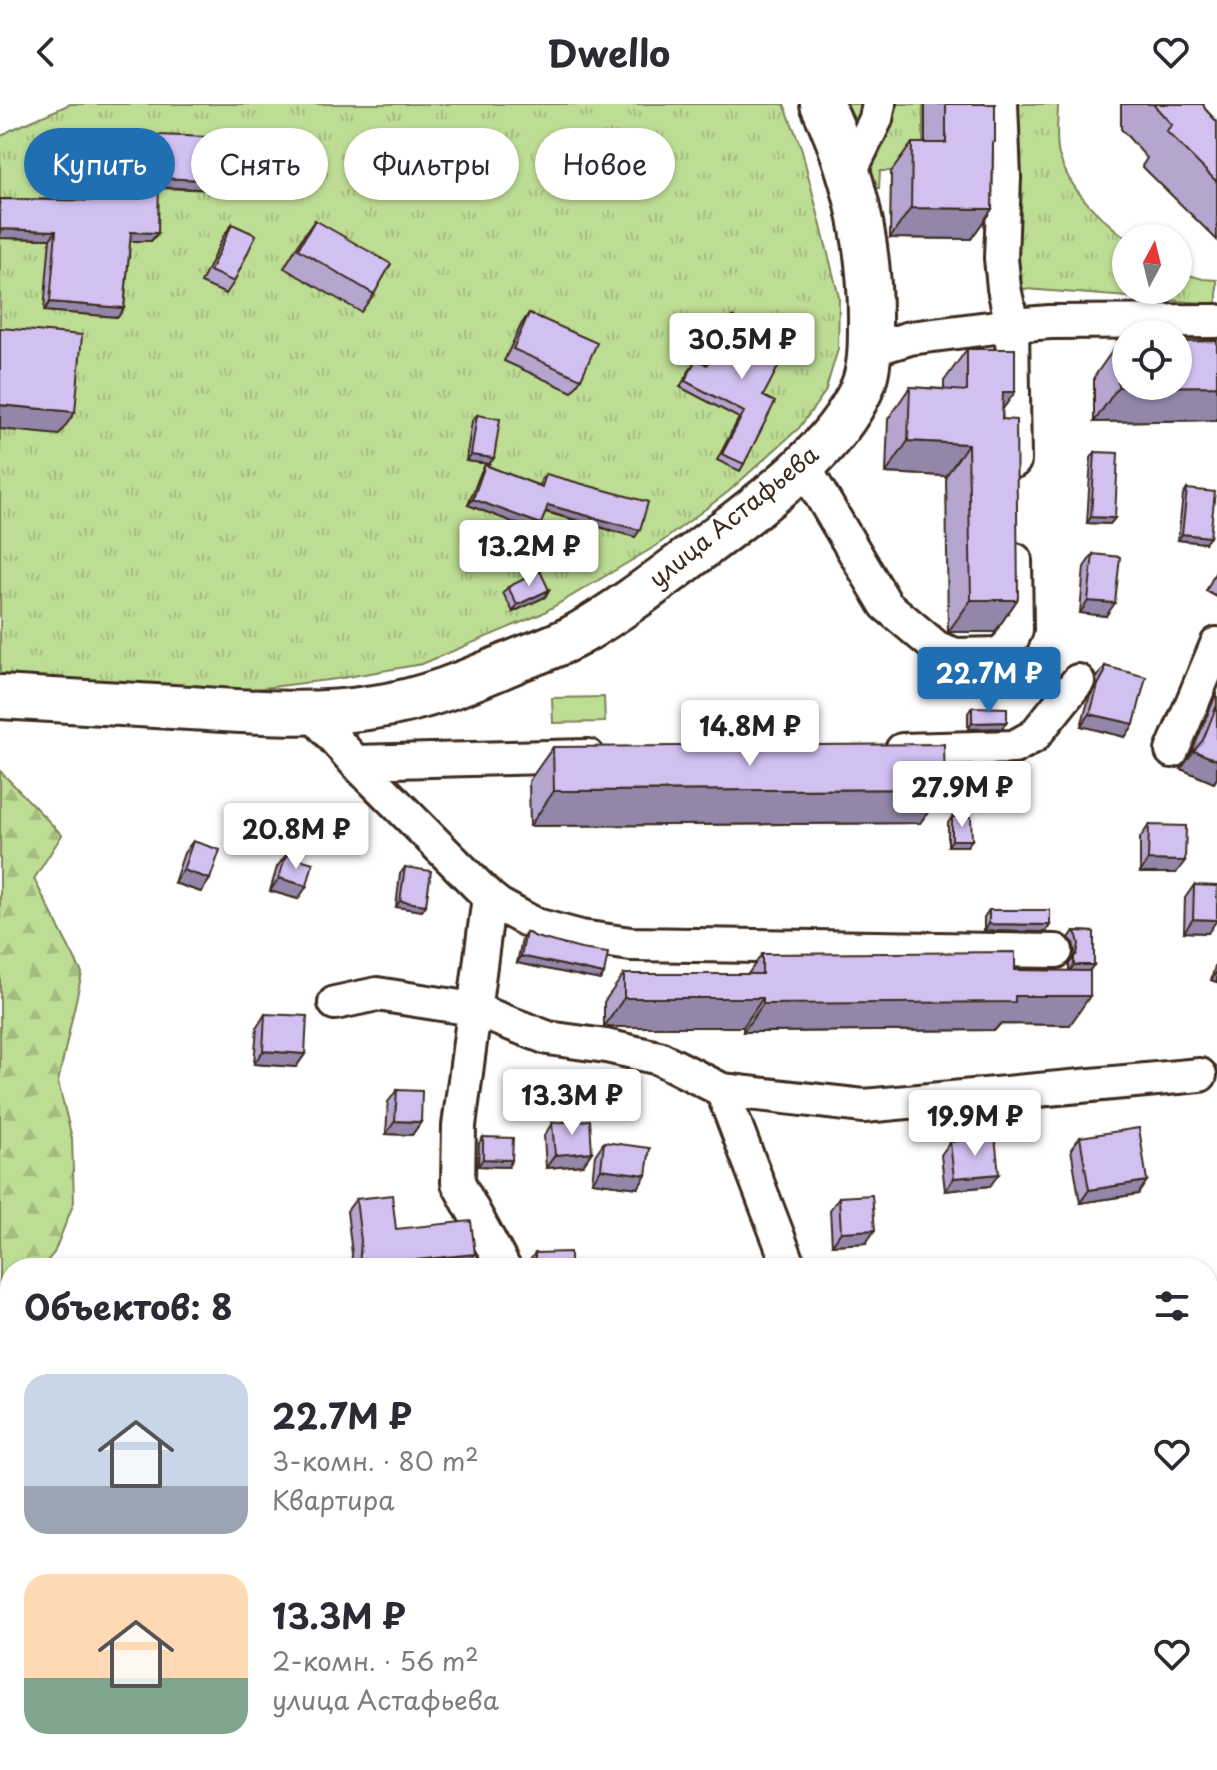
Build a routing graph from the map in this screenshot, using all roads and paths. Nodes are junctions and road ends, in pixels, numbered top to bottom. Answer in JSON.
{"nodes":[{"id":1,"x":822,"y":104,"type":"edge"},
{"id":2,"x":879,"y":104,"type":"edge"},
{"id":3,"x":1001,"y":104,"type":"edge"},
{"id":4,"x":850,"y":172,"type":"junction"},
{"id":5,"x":1217,"y":321,"type":"edge"},
{"id":6,"x":1012,"y":325,"type":"junction"},
{"id":7,"x":870,"y":350,"type":"junction"},
{"id":8,"x":803,"y":465,"type":"junction"},
{"id":9,"x":1014,"y":491,"type":"edge"},
{"id":10,"x":1015,"y":537,"type":"edge"},
{"id":11,"x":1217,"y":644,"type":"edge"},
{"id":12,"x":1078,"y":681,"type":"dead end"},
{"id":13,"x":0,"y":697,"type":"edge"},
{"id":14,"x":311,"y":712,"type":"junction"},
{"id":15,"x":880,"y":750,"type":"edge"},
{"id":16,"x":1172,"y":751,"type":"dead end"},
{"id":17,"x":613,"y":756,"type":"edge"},
{"id":18,"x":355,"y":762,"type":"junction"},
{"id":19,"x":489,"y":897,"type":"junction"},
{"id":20,"x":1056,"y":951,"type":"dead end"},
{"id":21,"x":335,"y":1003,"type":"dead end"},
{"id":22,"x":473,"y":1009,"type":"junction"},
{"id":23,"x":1200,"y":1075,"type":"dead end"},
{"id":24,"x":722,"y":1090,"type":"junction"},
{"id":25,"x":499,"y":1258,"type":"edge"},
{"id":26,"x":786,"y":1258,"type":"edge"}],
"edges":[{"from":1,"to":4,"type":"main road","name":"улица Астафьева"},
{"from":2,"to":4,"type":"street"},
{"from":3,"to":6,"type":"street"},
{"from":4,"to":7,"type":"main road","name":"улица Астафьева"},
{"from":5,"to":6,"type":"street"},
{"from":6,"to":7,"type":"street"},
{"from":6,"to":9,"type":"street"},
{"from":7,"to":8,"type":"main road","name":"улица Астафьева"},
{"from":8,"to":10,"type":"street"},
{"from":8,"to":14,"type":"main road","name":"улица Астафьева"},
{"from":11,"to":16,"type":"street"},
{"from":12,"to":15,"type":"street"},
{"from":13,"to":14,"type":"main road","name":"улица Астафьева"},
{"from":14,"to":18,"type":"street"},
{"from":17,"to":18,"type":"street"},
{"from":18,"to":19,"type":"street"},
{"from":19,"to":20,"type":"street"},
{"from":19,"to":22,"type":"street"},
{"from":21,"to":22,"type":"street"},
{"from":22,"to":24,"type":"street"},
{"from":22,"to":25,"type":"street"},
{"from":23,"to":24,"type":"street"},
{"from":24,"to":26,"type":"street"}]}
